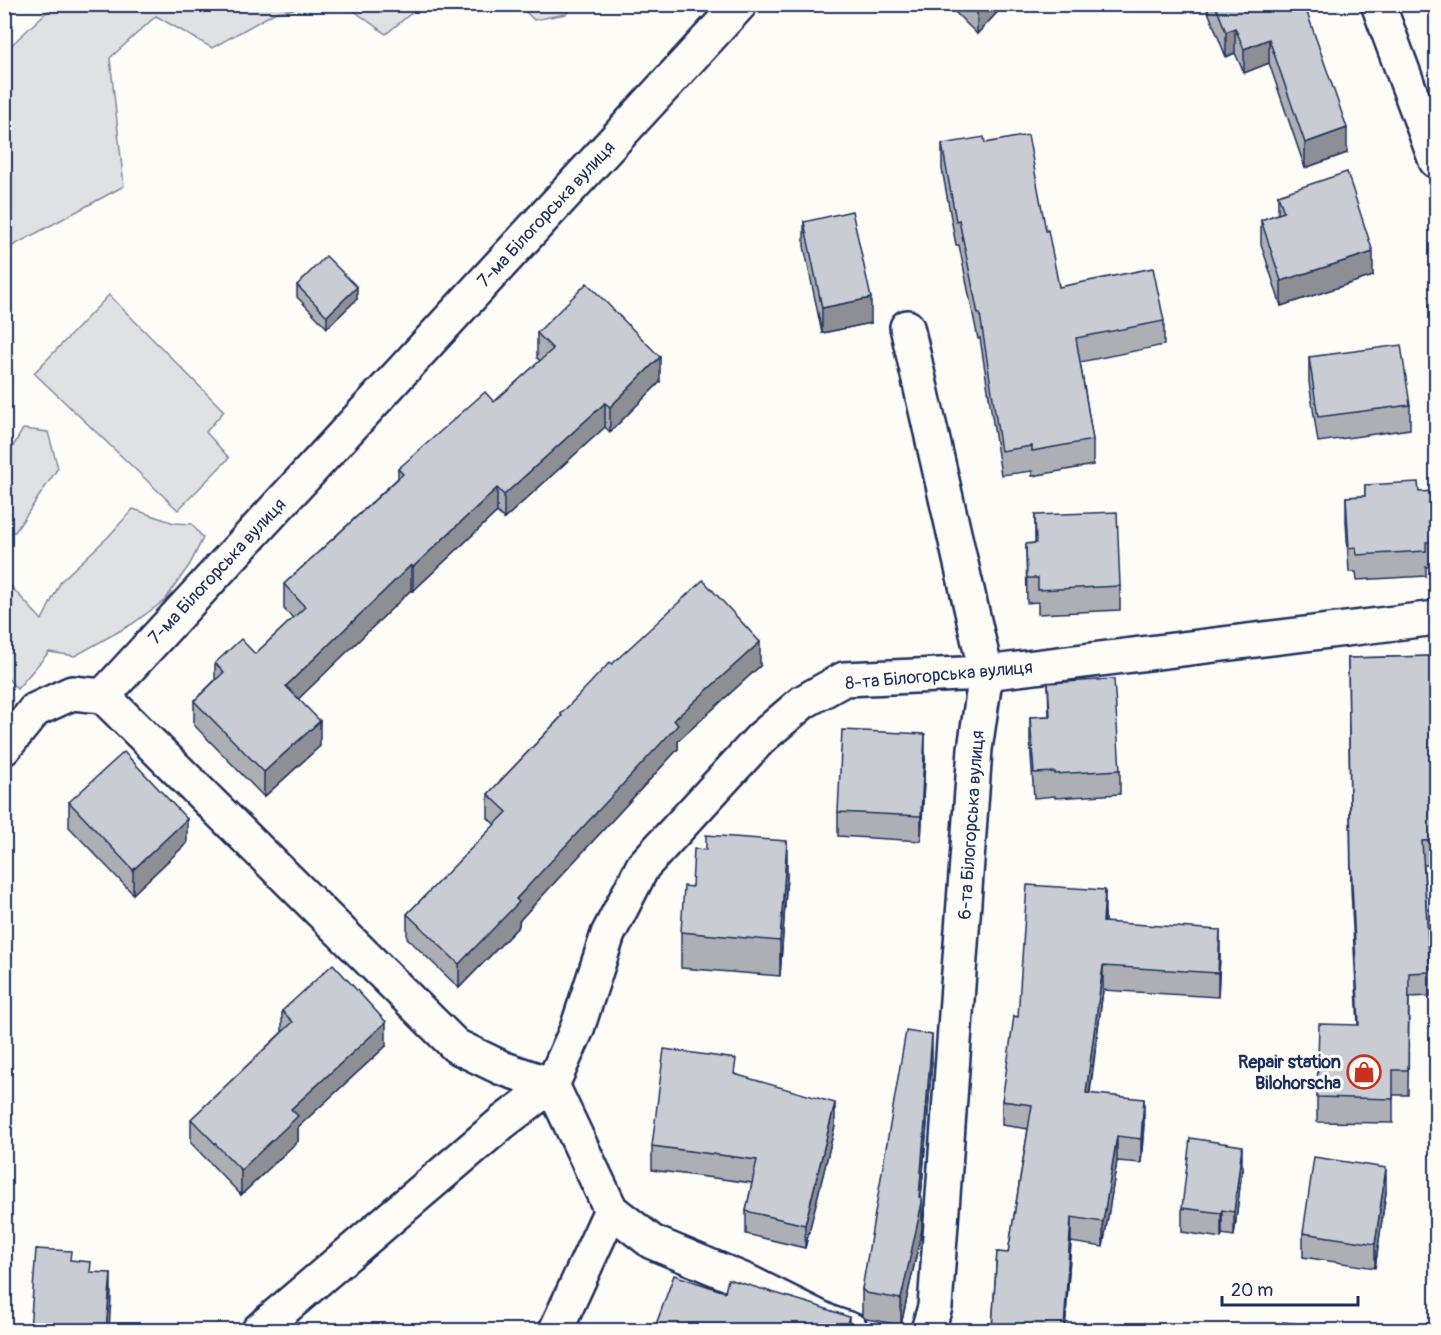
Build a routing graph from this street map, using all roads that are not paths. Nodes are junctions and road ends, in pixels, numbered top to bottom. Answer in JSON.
{"nodes":[{"id":1,"x":740,"y":4,"type":"edge"},
{"id":2,"x":1378,"y":4,"type":"edge"},
{"id":3,"x":1437,"y":161,"type":"edge"},
{"id":4,"x":907,"y":327,"type":"dead end"},
{"id":5,"x":1437,"y":618,"type":"edge"},
{"id":6,"x":986,"y":673,"type":"junction"},
{"id":7,"x":103,"y":696,"type":"junction"},
{"id":8,"x":4,"y":748,"type":"edge"},
{"id":9,"x":552,"y":1085,"type":"junction"},
{"id":10,"x":611,"y":1210,"type":"junction"},
{"id":11,"x":259,"y":1330,"type":"edge"},
{"id":12,"x":556,"y":1330,"type":"edge"},
{"id":13,"x":851,"y":1330,"type":"edge"},
{"id":14,"x":928,"y":1330,"type":"edge"}],
"edges":[{"from":1,"to":7,"type":"street","name":"7-ма Білогорська вулиця"},
{"from":2,"to":3,"type":"street"},
{"from":4,"to":6,"type":"street","name":"6-та Білогорська вулиця"},
{"from":5,"to":6,"type":"street","name":"8-та Білогорська вулиця"},
{"from":6,"to":9,"type":"street","name":"8-та Білогорська вулиця"},
{"from":6,"to":14,"type":"street","name":"6-та Білогорська вулиця"},
{"from":7,"to":8,"type":"street"},
{"from":7,"to":9,"type":"street"},
{"from":9,"to":10,"type":"street"},
{"from":9,"to":11,"type":"street"},
{"from":10,"to":12,"type":"street"},
{"from":10,"to":13,"type":"street"}]}
